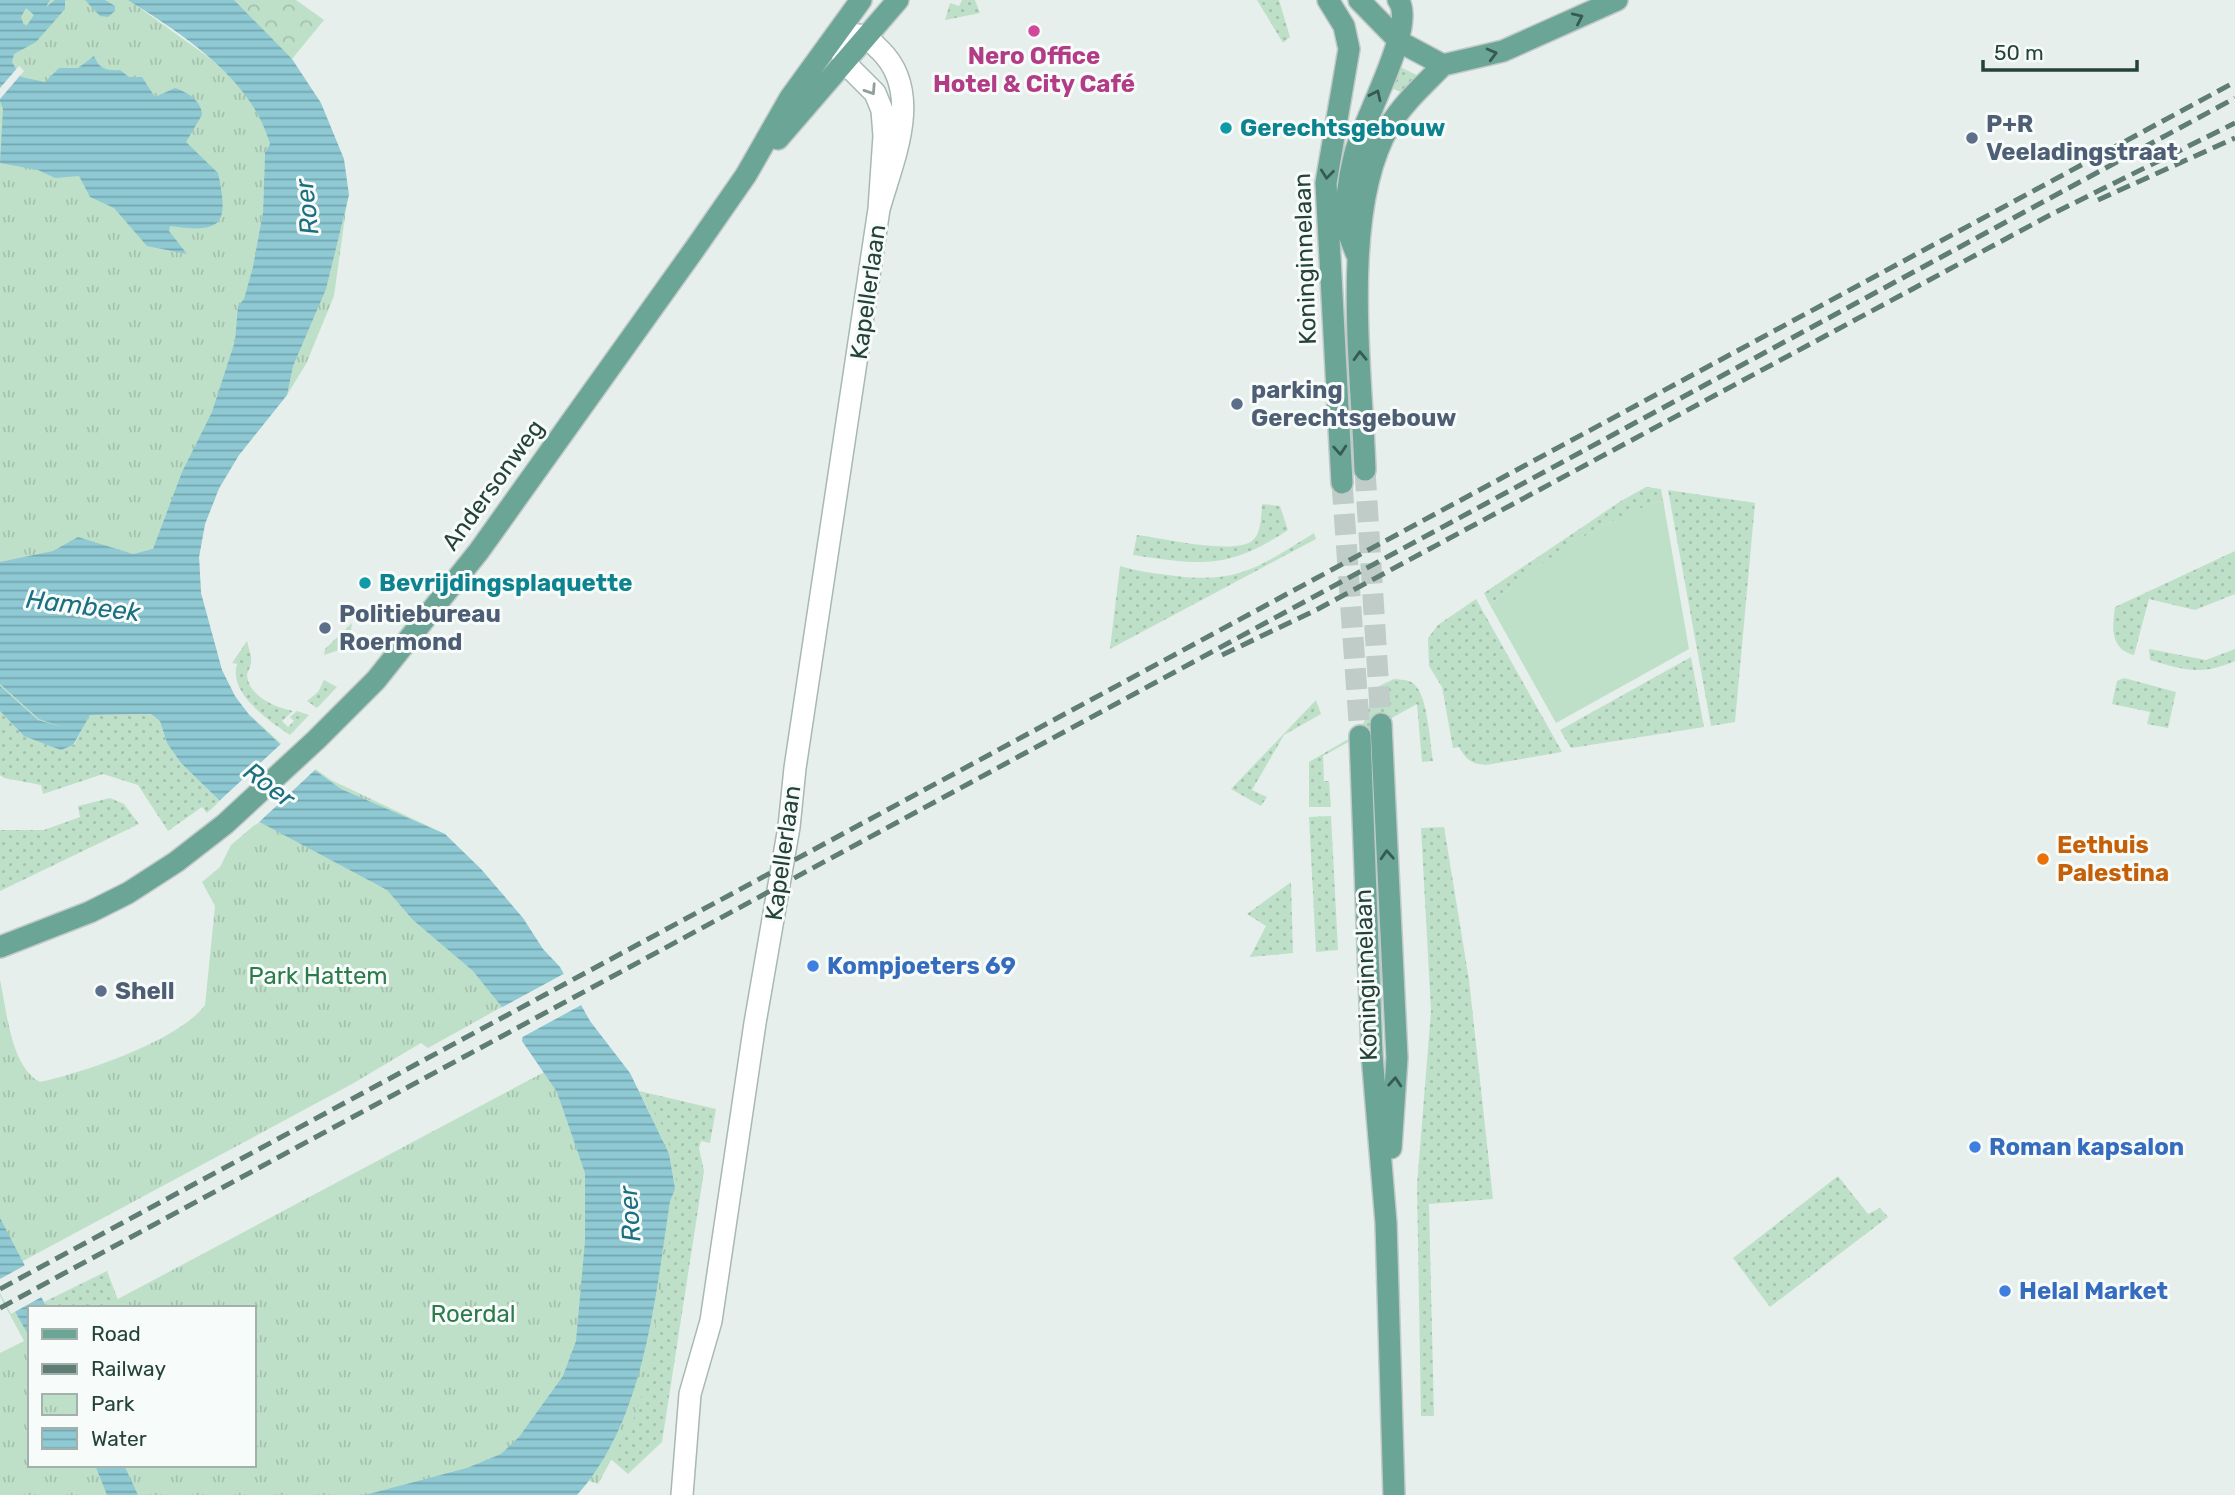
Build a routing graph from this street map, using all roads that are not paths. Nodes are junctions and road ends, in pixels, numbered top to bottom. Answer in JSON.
{"nodes":[{"id":1,"x":861,"y":0,"type":"edge"},
{"id":2,"x":898,"y":0,"type":"edge"},
{"id":3,"x":1328,"y":0,"type":"edge"},
{"id":4,"x":1359,"y":0,"type":"edge"},
{"id":5,"x":1618,"y":0,"type":"edge"},
{"id":6,"x":1400,"y":2,"type":"edge"},
{"id":7,"x":837,"y":34,"type":"junction"},
{"id":8,"x":866,"y":37,"type":"junction"},
{"id":9,"x":1400,"y":42,"type":"junction"},
{"id":10,"x":845,"y":62,"type":"junction"},
{"id":11,"x":1443,"y":65,"type":"junction"},
{"id":12,"x":746,"y":174,"type":"junction"},
{"id":13,"x":879,"y":209,"type":"junction"},
{"id":14,"x":1357,"y":255,"type":"junction"},
{"id":15,"x":1365,"y":470,"type":"tunnel mouth"},
{"id":16,"x":1342,"y":483,"type":"tunnel mouth"},
{"id":17,"x":1381,"y":724,"type":"tunnel mouth"},
{"id":18,"x":1360,"y":736,"type":"tunnel mouth"},
{"id":19,"x":0,"y":947,"type":"edge"},
{"id":20,"x":1386,"y":1223,"type":"junction"},
{"id":21,"x":682,"y":1495,"type":"edge"},
{"id":22,"x":1394,"y":1495,"type":"edge"}],
"edges":[{"from":1,"to":7,"type":"main road","name":"Andersonweg"},
{"from":2,"to":8,"type":"main road","name":"Andersonweg"},
{"from":3,"to":16,"type":"main road","name":"Koninginnelaan","one_way":true},
{"from":4,"to":9,"type":"main road"},
{"from":11,"to":5,"type":"main road","one_way":true},
{"from":6,"to":9,"type":"main road","name":"Koninginnelaan"},
{"from":7,"to":8,"type":"street"},
{"from":7,"to":10,"type":"street"},
{"from":7,"to":12,"type":"main road","name":"Andersonweg"},
{"from":8,"to":10,"type":"main road","name":"Andersonweg"},
{"from":8,"to":13,"type":"street","name":"Kapellerlaan"},
{"from":9,"to":11,"type":"main road"},
{"from":14,"to":9,"type":"main road","name":"Koninginnelaan","one_way":true},
{"from":10,"to":12,"type":"main road","name":"Andersonweg"},
{"from":10,"to":13,"type":"street","name":"Kapellerlaan","one_way":true},
{"from":11,"to":14,"type":"main road","name":"Koninginnelaan"},
{"from":12,"to":19,"type":"main road","name":"Andersonweg"},
{"from":13,"to":21,"type":"street","name":"Kapellerlaan"},
{"from":15,"to":14,"type":"main road","name":"Koninginnelaan","one_way":true},
{"from":20,"to":17,"type":"main road","name":"Koninginnelaan","one_way":true},
{"from":18,"to":20,"type":"main road","name":"Koninginnelaan"},
{"from":20,"to":22,"type":"main road","name":"Koninginnelaan"}]}
